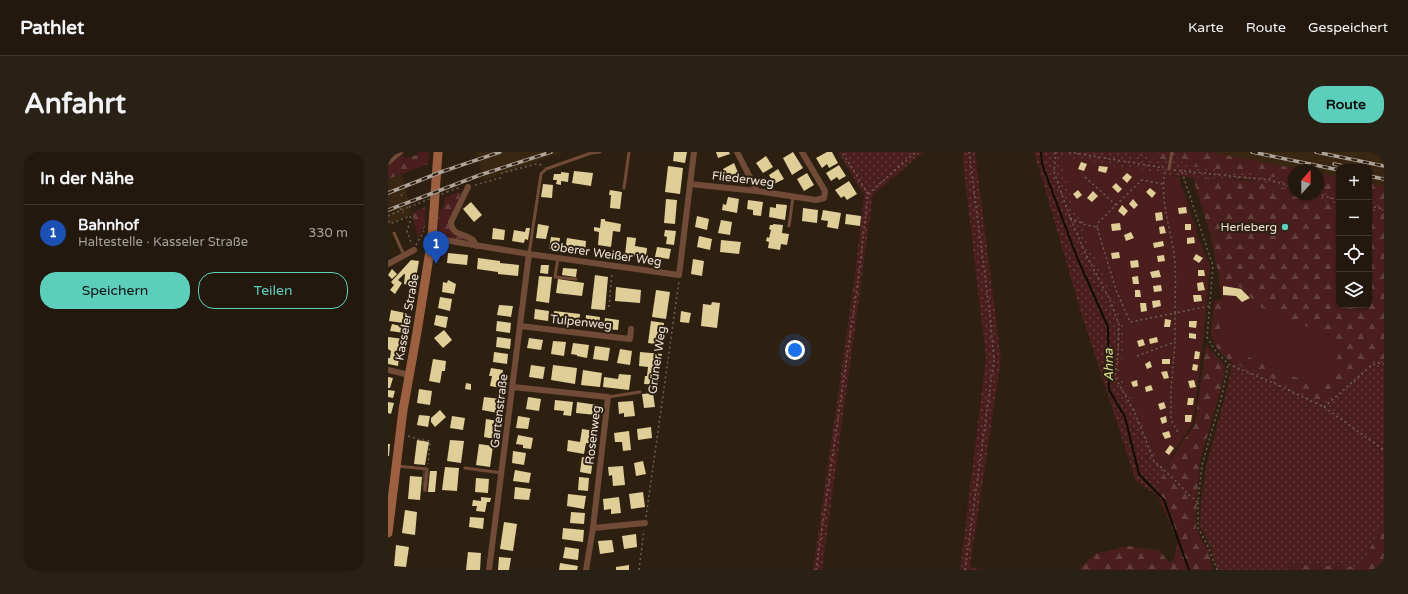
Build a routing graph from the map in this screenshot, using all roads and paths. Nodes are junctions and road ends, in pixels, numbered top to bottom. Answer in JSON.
{"nodes":[{"id":1,"x":400,"y":152,"type":"edge"},
{"id":2,"x":438,"y":152,"type":"edge"},
{"id":3,"x":600,"y":152,"type":"edge"},
{"id":4,"x":629,"y":152,"type":"edge"},
{"id":5,"x":694,"y":152,"type":"edge"},
{"id":6,"x":737,"y":152,"type":"edge"},
{"id":7,"x":802,"y":152,"type":"edge"},
{"id":8,"x":842,"y":152,"type":"edge"},
{"id":9,"x":916,"y":152,"type":"edge"},
{"id":10,"x":969,"y":152,"type":"edge"},
{"id":11,"x":1056,"y":152,"type":"edge"},
{"id":12,"x":1069,"y":152,"type":"edge"},
{"id":13,"x":1172,"y":152,"type":"edge"},
{"id":14,"x":388,"y":162,"type":"edge"},
{"id":15,"x":546,"y":168,"type":"junction"},
{"id":16,"x":1169,"y":169,"type":"junction"},
{"id":17,"x":1182,"y":172,"type":"junction"},
{"id":18,"x":1164,"y":176,"type":"dead end"},
{"id":19,"x":1084,"y":177,"type":"dead end"},
{"id":20,"x":690,"y":184,"type":"junction"},
{"id":21,"x":1163,"y":184,"type":"junction"},
{"id":22,"x":1288,"y":185,"type":"edge"},
{"id":23,"x":468,"y":187,"type":"junction"},
{"id":24,"x":624,"y":188,"type":"dead end"},
{"id":25,"x":758,"y":191,"type":"junction"},
{"id":26,"x":404,"y":193,"type":"dead end"},
{"id":27,"x":868,"y":194,"type":"junction"},
{"id":28,"x":402,"y":196,"type":"dead end"},
{"id":29,"x":1324,"y":196,"type":"edge"},
{"id":30,"x":793,"y":198,"type":"junction"},
{"id":31,"x":1336,"y":199,"type":"edge"},
{"id":32,"x":1116,"y":205,"type":"junction"},
{"id":33,"x":1372,"y":207,"type":"edge"},
{"id":34,"x":400,"y":208,"type":"dead end"},
{"id":35,"x":1384,"y":209,"type":"edge"},
{"id":36,"x":402,"y":210,"type":"junction"},
{"id":37,"x":403,"y":213,"type":"dead end"},
{"id":38,"x":388,"y":216,"type":"edge"},
{"id":39,"x":1070,"y":218,"type":"junction"},
{"id":40,"x":388,"y":222,"type":"edge"},
{"id":41,"x":790,"y":226,"type":"dead end"},
{"id":42,"x":1097,"y":227,"type":"junction"},
{"id":43,"x":425,"y":229,"type":"dead end"},
{"id":44,"x":394,"y":233,"type":"dead end"},
{"id":45,"x":432,"y":238,"type":"junction"},
{"id":46,"x":477,"y":246,"type":"junction"},
{"id":47,"x":414,"y":250,"type":"junction"},
{"id":48,"x":529,"y":254,"type":"junction"},
{"id":49,"x":404,"y":255,"type":"junction"},
{"id":50,"x":558,"y":258,"type":"junction"},
{"id":51,"x":388,"y":264,"type":"edge"},
{"id":52,"x":613,"y":266,"type":"junction"},
{"id":53,"x":679,"y":275,"type":"junction"},
{"id":54,"x":576,"y":279,"type":"dead end"},
{"id":55,"x":1210,"y":306,"type":"junction"},
{"id":56,"x":609,"y":307,"type":"dead end"},
{"id":57,"x":1175,"y":313,"type":"junction"},
{"id":58,"x":520,"y":326,"type":"junction"},
{"id":59,"x":631,"y":329,"type":"dead end"},
{"id":60,"x":1175,"y":342,"type":"junction"},
{"id":61,"x":1137,"y":356,"type":"dead end"},
{"id":62,"x":1228,"y":364,"type":"junction"},
{"id":63,"x":1384,"y":364,"type":"edge"},
{"id":64,"x":388,"y":370,"type":"edge"},
{"id":65,"x":409,"y":375,"type":"junction"},
{"id":66,"x":513,"y":387,"type":"junction"},
{"id":67,"x":640,"y":392,"type":"dead end"},
{"id":68,"x":608,"y":397,"type":"junction"},
{"id":69,"x":1324,"y":407,"type":"junction"},
{"id":70,"x":401,"y":434,"type":"junction"},
{"id":71,"x":1179,"y":434,"type":"dead end"},
{"id":72,"x":1384,"y":450,"type":"edge"},
{"id":73,"x":397,"y":466,"type":"junction"},
{"id":74,"x":465,"y":468,"type":"dead end"},
{"id":75,"x":428,"y":469,"type":"junction"},
{"id":76,"x":502,"y":473,"type":"junction"},
{"id":77,"x":425,"y":490,"type":"dead end"},
{"id":78,"x":1198,"y":502,"type":"junction"},
{"id":79,"x":645,"y":523,"type":"junction"},
{"id":80,"x":593,"y":528,"type":"junction"},
{"id":81,"x":388,"y":533,"type":"edge"},
{"id":82,"x":489,"y":570,"type":"edge"},
{"id":83,"x":586,"y":570,"type":"edge"},
{"id":84,"x":639,"y":570,"type":"edge"},
{"id":85,"x":816,"y":570,"type":"edge"},
{"id":86,"x":965,"y":570,"type":"edge"},
{"id":87,"x":1217,"y":570,"type":"edge"}],
"edges":[{"from":1,"to":14,"type":"street"},
{"from":2,"to":45,"type":"main road","name":"Kasseler Straße"},
{"from":3,"to":15,"type":"lane"},
{"from":4,"to":24,"type":"lane"},
{"from":5,"to":20,"type":"street"},
{"from":6,"to":25,"type":"street"},
{"from":7,"to":30,"type":"street","name":"Fliederweg"},
{"from":8,"to":27,"type":"path"},
{"from":9,"to":27,"type":"path"},
{"from":10,"to":86,"type":"path"},
{"from":11,"to":39,"type":"path"},
{"from":12,"to":16,"type":"path"},
{"from":13,"to":16,"type":"lane"},
{"from":15,"to":23,"type":"path"},
{"from":15,"to":48,"type":"lane"},
{"from":16,"to":17,"type":"path"},
{"from":17,"to":22,"type":"path"},
{"from":17,"to":55,"type":"path"},
{"from":18,"to":21,"type":"path"},
{"from":19,"to":32,"type":"path"},
{"from":20,"to":25,"type":"street","name":"Fliederweg"},
{"from":20,"to":53,"type":"street"},
{"from":21,"to":32,"type":"path"},
{"from":21,"to":57,"type":"path"},
{"from":23,"to":36,"type":"path","bridge":true},
{"from":23,"to":46,"type":"street"},
{"from":25,"to":30,"type":"street","name":"Fliederweg"},
{"from":26,"to":28,"type":"path"},
{"from":27,"to":85,"type":"path"},
{"from":29,"to":31,"type":"path"},
{"from":30,"to":41,"type":"lane"},
{"from":32,"to":42,"type":"path"},
{"from":33,"to":35,"type":"path"},
{"from":34,"to":36,"type":"path"},
{"from":36,"to":37,"type":"path"},
{"from":36,"to":38,"type":"path"},
{"from":39,"to":42,"type":"path"},
{"from":39,"to":78,"type":"path"},
{"from":40,"to":47,"type":"path"},
{"from":42,"to":57,"type":"path"},
{"from":43,"to":47,"type":"path"},
{"from":44,"to":49,"type":"lane"},
{"from":45,"to":46,"type":"street","name":"Oberer Weißer Weg"},
{"from":45,"to":65,"type":"main road","name":"Kasseler Straße"},
{"from":46,"to":48,"type":"street","name":"Oberer Weißer Weg"},
{"from":47,"to":49,"type":"street"},
{"from":48,"to":50,"type":"street","name":"Oberer Weißer Weg"},
{"from":48,"to":58,"type":"street","name":"Gartenstraße"},
{"from":49,"to":51,"type":"street"},
{"from":50,"to":52,"type":"street","name":"Oberer Weißer Weg"},
{"from":50,"to":54,"type":"lane"},
{"from":52,"to":53,"type":"street","name":"Oberer Weißer Weg"},
{"from":52,"to":56,"type":"path"},
{"from":53,"to":79,"type":"path","name":"Grüner Weg"},
{"from":55,"to":57,"type":"path"},
{"from":55,"to":62,"type":"path"},
{"from":57,"to":60,"type":"path"},
{"from":58,"to":59,"type":"street","name":"Tulpenweg"},
{"from":58,"to":66,"type":"street","name":"Gartenstraße"},
{"from":60,"to":61,"type":"path"},
{"from":60,"to":71,"type":"path"},
{"from":62,"to":69,"type":"path"},
{"from":62,"to":78,"type":"path"},
{"from":63,"to":69,"type":"path"},
{"from":64,"to":65,"type":"street"},
{"from":65,"to":70,"type":"main road","name":"Kasseler Straße"},
{"from":66,"to":68,"type":"street","name":"Rosenweg"},
{"from":66,"to":76,"type":"street","name":"Gartenstraße"},
{"from":67,"to":68,"type":"lane"},
{"from":68,"to":80,"type":"street","name":"Rosenweg"},
{"from":69,"to":72,"type":"path"},
{"from":70,"to":73,"type":"main road","name":"Kasseler Straße"},
{"from":70,"to":75,"type":"path"},
{"from":73,"to":75,"type":"lane"},
{"from":73,"to":81,"type":"main road","name":"Kasseler Straße"},
{"from":74,"to":76,"type":"lane"},
{"from":75,"to":77,"type":"lane"},
{"from":76,"to":82,"type":"street","name":"Gartenstraße"},
{"from":78,"to":87,"type":"path"},
{"from":79,"to":80,"type":"street"},
{"from":79,"to":84,"type":"path","name":"Grüner Weg"},
{"from":80,"to":83,"type":"street","name":"Rosenweg"}]}
